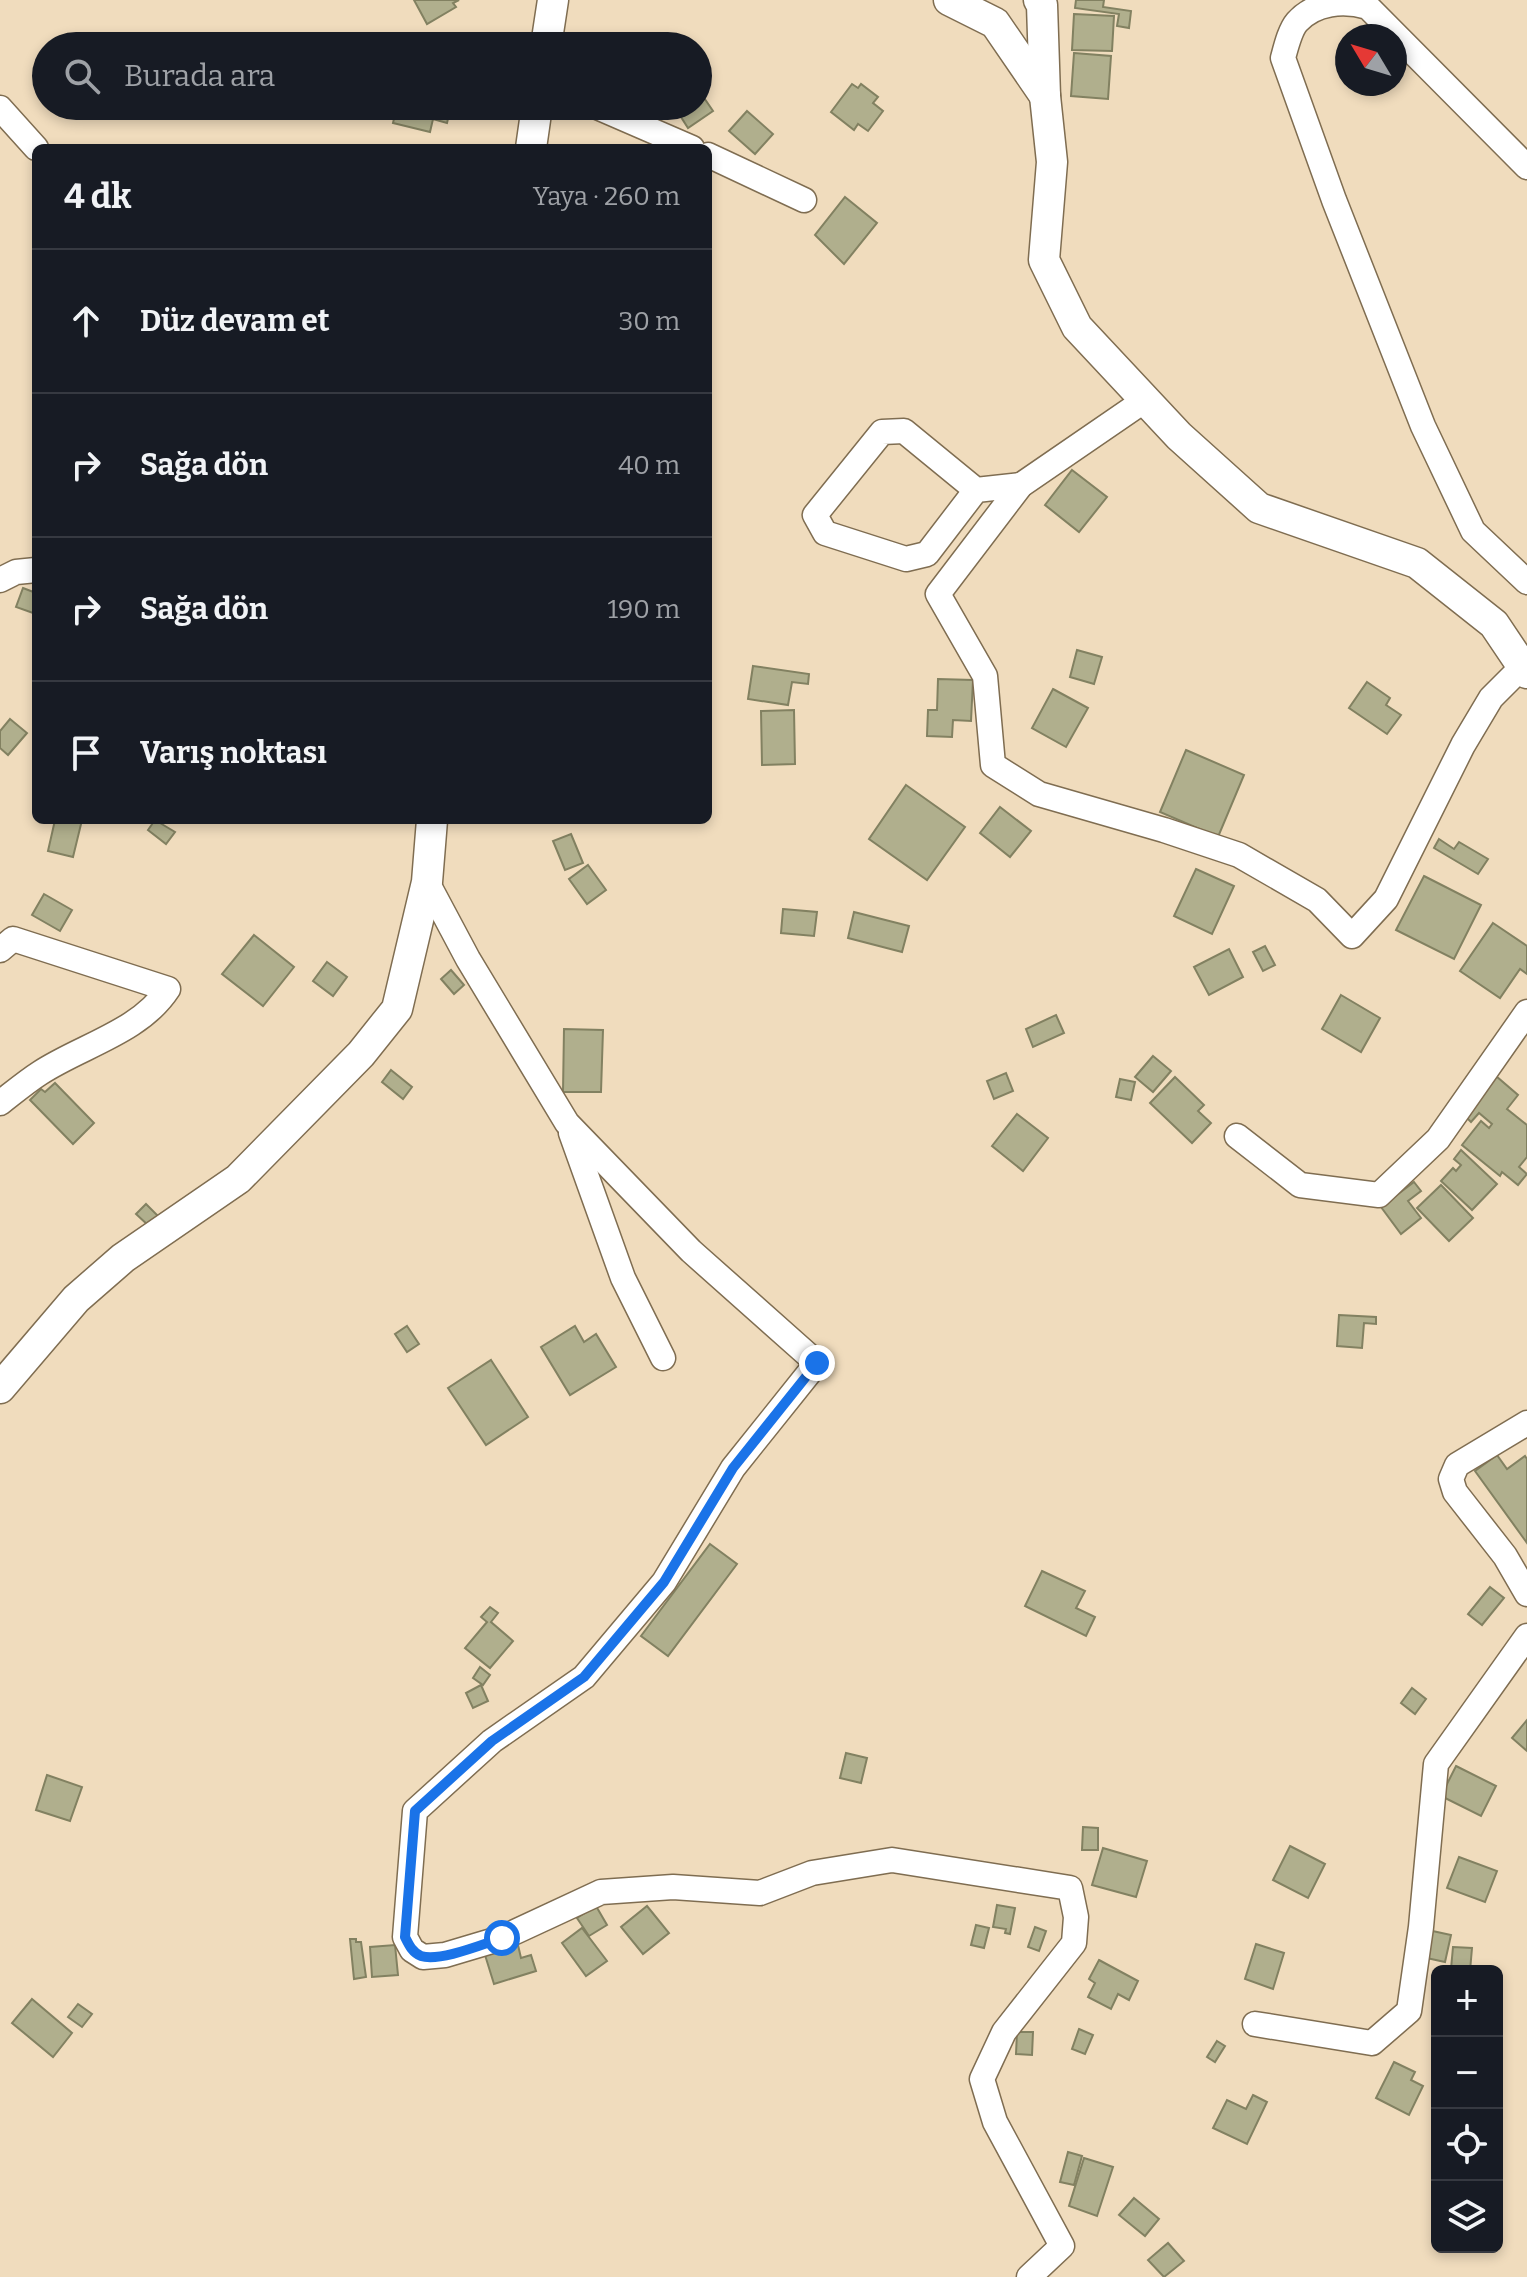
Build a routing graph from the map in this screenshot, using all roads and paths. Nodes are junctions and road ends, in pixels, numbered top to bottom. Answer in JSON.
{"nodes":[{"id":1,"x":553,"y":0,"type":"edge"},
{"id":2,"x":949,"y":0,"type":"edge"},
{"id":3,"x":1039,"y":0,"type":"edge"},
{"id":4,"x":548,"y":32,"type":"edge"},
{"id":5,"x":1045,"y":96,"type":"junction"},
{"id":6,"x":0,"y":108,"type":"edge"},
{"id":7,"x":535,"y":120,"type":"edge"},
{"id":8,"x":627,"y":120,"type":"edge"},
{"id":9,"x":32,"y":144,"type":"edge"},
{"id":10,"x":532,"y":144,"type":"edge"},
{"id":11,"x":683,"y":144,"type":"edge"},
{"id":12,"x":712,"y":157,"type":"edge"},
{"id":13,"x":1527,"y":167,"type":"edge"},
{"id":14,"x":804,"y":200,"type":"dead end"},
{"id":15,"x":1145,"y":400,"type":"junction"},
{"id":16,"x":1021,"y":485,"type":"junction"},
{"id":17,"x":976,"y":490,"type":"junction"},
{"id":18,"x":32,"y":570,"type":"edge"},
{"id":19,"x":0,"y":580,"type":"edge"},
{"id":20,"x":1527,"y":582,"type":"edge"},
{"id":21,"x":1526,"y":667,"type":"edge"},
{"id":22,"x":431,"y":824,"type":"edge"},
{"id":23,"x":427,"y":882,"type":"junction"},
{"id":24,"x":0,"y":950,"type":"edge"},
{"id":25,"x":1527,"y":1012,"type":"edge"},
{"id":26,"x":0,"y":1103,"type":"edge"},
{"id":27,"x":567,"y":1123,"type":"junction"},
{"id":28,"x":1237,"y":1136,"type":"dead end"},
{"id":29,"x":663,"y":1358,"type":"dead end"},
{"id":30,"x":0,"y":1388,"type":"edge"},
{"id":31,"x":1527,"y":1423,"type":"edge"},
{"id":32,"x":1527,"y":1594,"type":"edge"},
{"id":33,"x":1527,"y":1636,"type":"edge"},
{"id":34,"x":1255,"y":2024,"type":"dead end"},
{"id":35,"x":1029,"y":2277,"type":"edge"}],
"edges":[{"from":1,"to":4,"type":"street"},
{"from":2,"to":5,"type":"street"},
{"from":3,"to":5,"type":"street"},
{"from":5,"to":15,"type":"street"},
{"from":6,"to":9,"type":"street"},
{"from":7,"to":10,"type":"street"},
{"from":8,"to":11,"type":"street"},
{"from":12,"to":14,"type":"street"},
{"from":13,"to":20,"type":"street"},
{"from":15,"to":16,"type":"street"},
{"from":15,"to":21,"type":"street"},
{"from":16,"to":17,"type":"street"},
{"from":16,"to":21,"type":"street"},
{"from":17,"to":17,"type":"street"},
{"from":18,"to":19,"type":"street"},
{"from":22,"to":23,"type":"street"},
{"from":23,"to":27,"type":"street"},
{"from":23,"to":30,"type":"street"},
{"from":24,"to":26,"type":"street"},
{"from":25,"to":28,"type":"street"},
{"from":27,"to":29,"type":"street"},
{"from":27,"to":35,"type":"street"},
{"from":31,"to":32,"type":"street"},
{"from":33,"to":34,"type":"street"}]}
